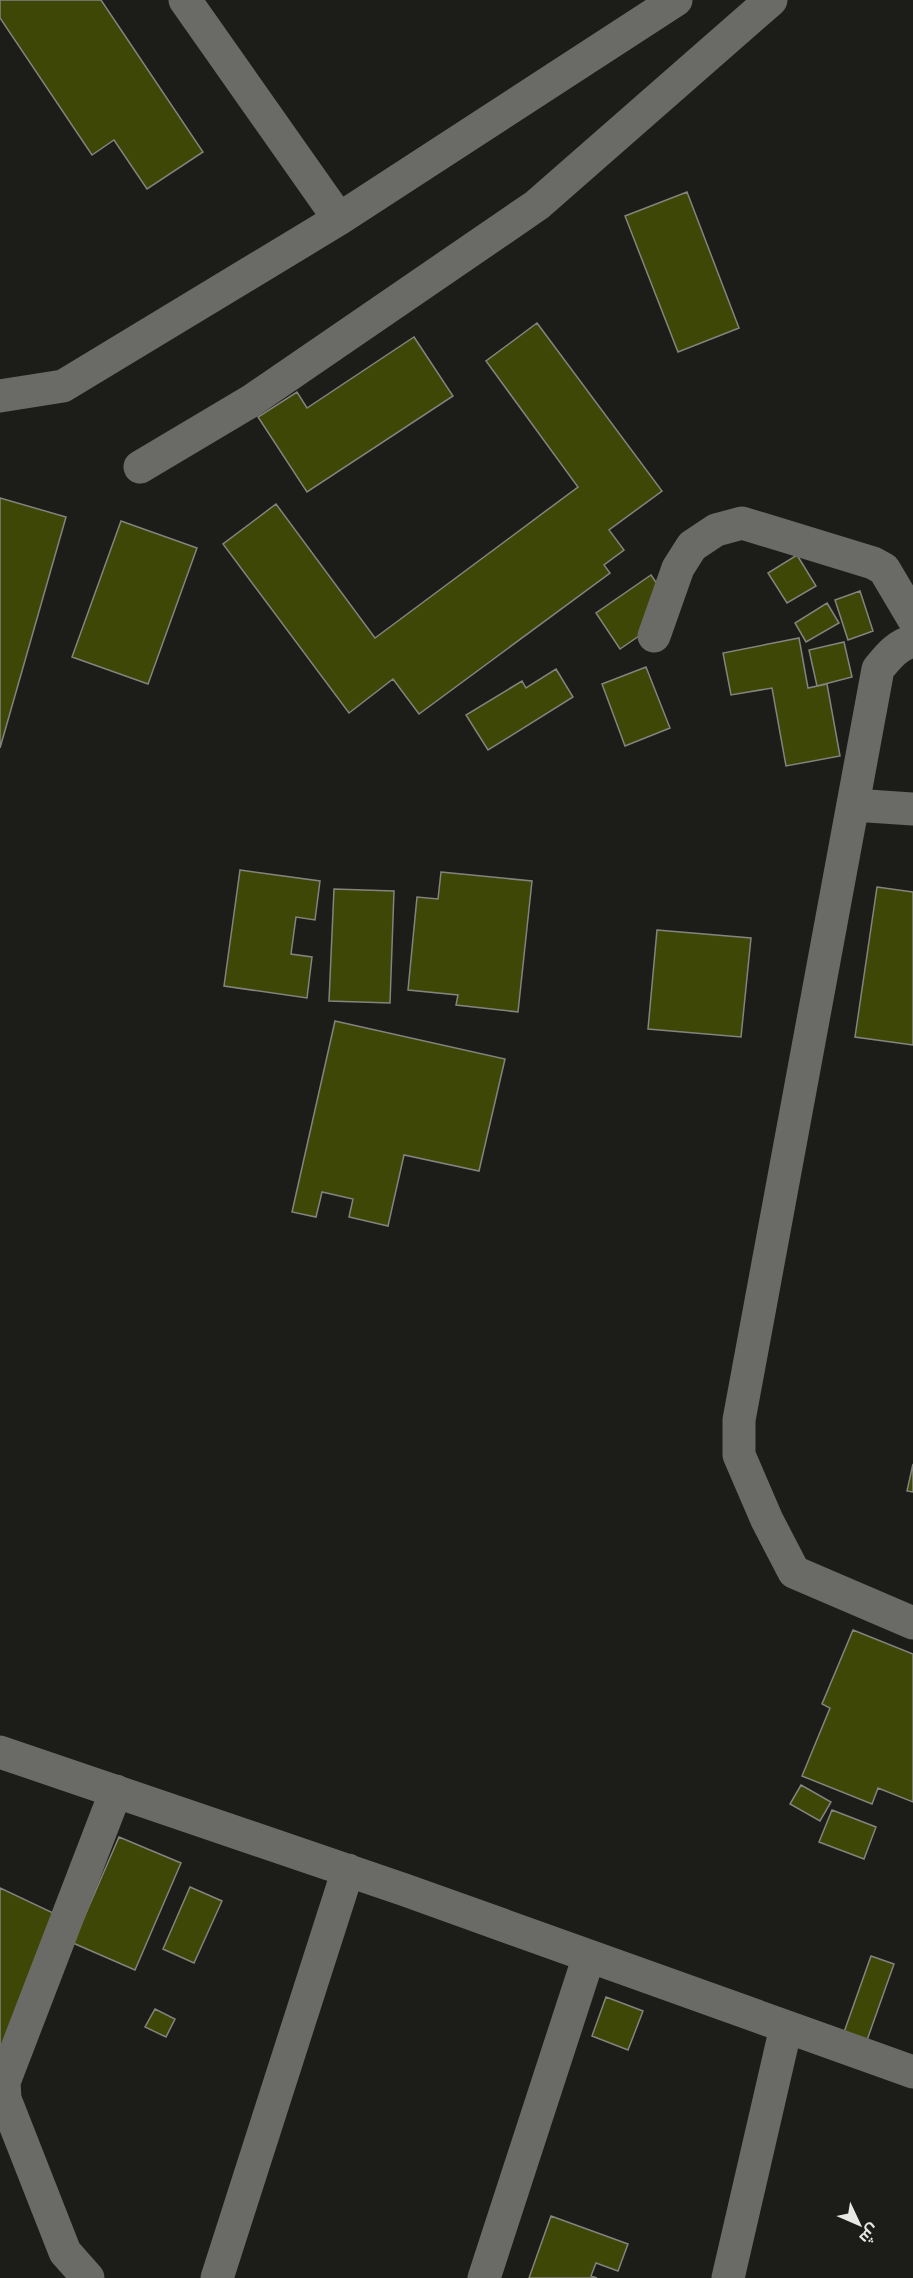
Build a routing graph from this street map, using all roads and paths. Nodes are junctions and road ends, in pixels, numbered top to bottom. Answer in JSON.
{"nodes":[{"id":1,"x":185,"y":0,"type":"edge"},
{"id":2,"x":676,"y":0,"type":"edge"},
{"id":3,"x":771,"y":0,"type":"edge"},
{"id":4,"x":339,"y":219,"type":"junction"},
{"id":5,"x":0,"y":396,"type":"edge"},
{"id":6,"x":140,"y":467,"type":"dead end"},
{"id":7,"x":913,"y":618,"type":"edge"},
{"id":8,"x":654,"y":636,"type":"dead end"},
{"id":9,"x":913,"y":641,"type":"edge"},
{"id":10,"x":853,"y":805,"type":"junction"},
{"id":11,"x":913,"y":809,"type":"edge"},
{"id":12,"x":913,"y":1623,"type":"edge"},
{"id":13,"x":0,"y":1752,"type":"edge"},
{"id":14,"x":116,"y":1791,"type":"junction"},
{"id":15,"x":348,"y":1870,"type":"junction"},
{"id":16,"x":589,"y":1956,"type":"junction"},
{"id":17,"x":786,"y":2027,"type":"junction"},
{"id":18,"x":913,"y":2072,"type":"edge"},
{"id":19,"x":65,"y":2265,"type":"edge"},
{"id":20,"x":88,"y":2278,"type":"edge"},
{"id":21,"x":217,"y":2278,"type":"edge"},
{"id":22,"x":484,"y":2278,"type":"edge"},
{"id":23,"x":728,"y":2278,"type":"edge"}],
"edges":[{"from":1,"to":4,"type":"street"},
{"from":2,"to":4,"type":"street"},
{"from":3,"to":6,"type":"street"},
{"from":4,"to":5,"type":"street"},
{"from":7,"to":8,"type":"street"},
{"from":9,"to":10,"type":"street"},
{"from":10,"to":11,"type":"street"},
{"from":10,"to":12,"type":"street"},
{"from":13,"to":14,"type":"street"},
{"from":14,"to":15,"type":"street"},
{"from":14,"to":19,"type":"street"},
{"from":15,"to":16,"type":"street"},
{"from":15,"to":21,"type":"street"},
{"from":16,"to":17,"type":"street"},
{"from":16,"to":22,"type":"street"},
{"from":17,"to":18,"type":"street"},
{"from":17,"to":23,"type":"street"},
{"from":19,"to":20,"type":"street"}]}
